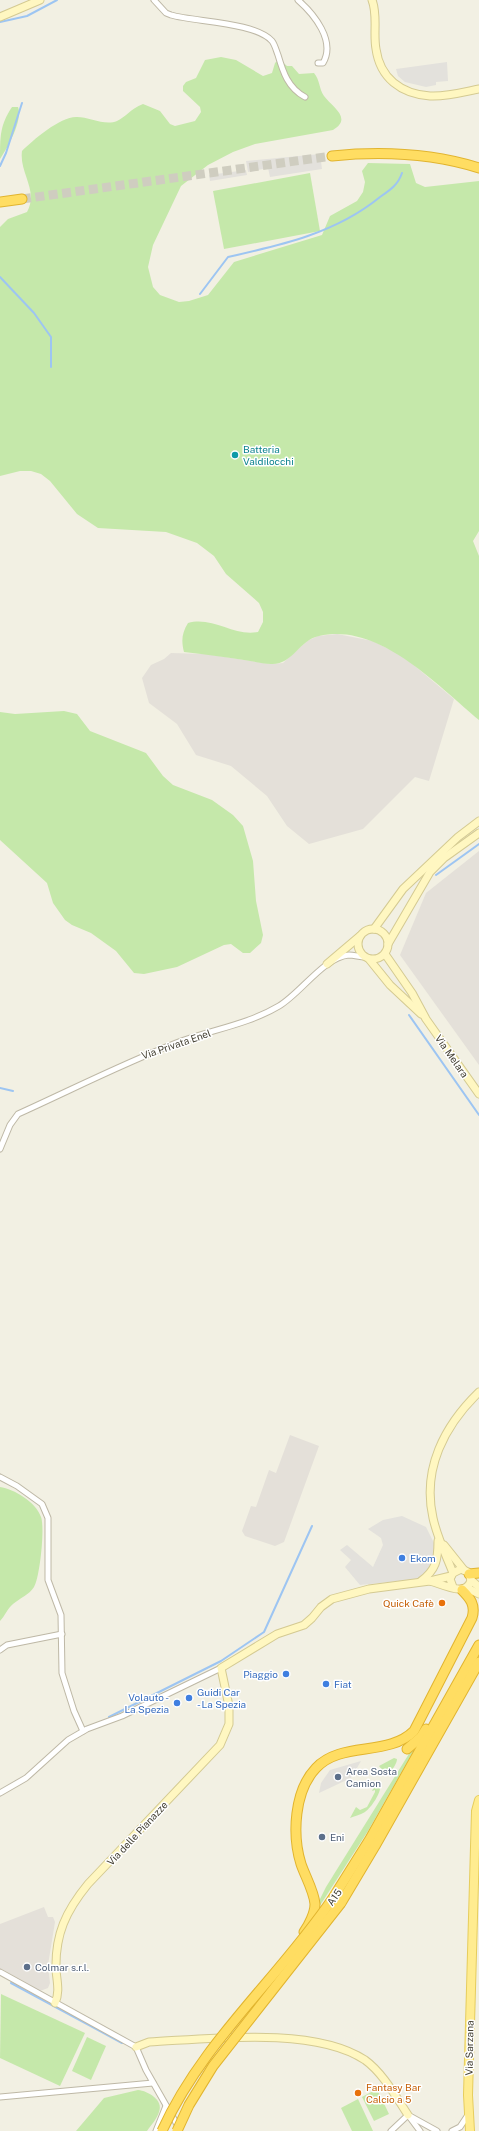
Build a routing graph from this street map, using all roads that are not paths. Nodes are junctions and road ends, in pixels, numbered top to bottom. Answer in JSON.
{"nodes":[{"id":1,"x":40,"y":0,"type":"edge"},
{"id":2,"x":154,"y":0,"type":"edge"},
{"id":3,"x":298,"y":0,"type":"edge"},
{"id":4,"x":372,"y":0,"type":"edge"},
{"id":5,"x":0,"y":17,"type":"edge"},
{"id":6,"x":318,"y":64,"type":"dead end"},
{"id":7,"x":479,"y":89,"type":"edge"},
{"id":8,"x":305,"y":96,"type":"dead end"},
{"id":9,"x":332,"y":156,"type":"tunnel mouth"},
{"id":10,"x":479,"y":168,"type":"edge"},
{"id":11,"x":22,"y":199,"type":"tunnel mouth"},
{"id":12,"x":0,"y":202,"type":"edge"},
{"id":13,"x":479,"y":821,"type":"edge"},
{"id":14,"x":479,"y":832,"type":"edge"},
{"id":15,"x":374,"y":929,"type":"junction"},
{"id":16,"x":360,"y":936,"type":"junction"},
{"id":17,"x":388,"y":944,"type":"junction"},
{"id":18,"x":385,"y":954,"type":"junction"},
{"id":19,"x":367,"y":958,"type":"junction"},
{"id":20,"x":328,"y":964,"type":"junction"},
{"id":21,"x":426,"y":1019,"type":"junction"},
{"id":22,"x":479,"y":1094,"type":"edge"},
{"id":23,"x":0,"y":1149,"type":"edge"},
{"id":24,"x":479,"y":1392,"type":"edge"},
{"id":25,"x":0,"y":1477,"type":"edge"},
{"id":26,"x":438,"y":1536,"type":"junction"},
{"id":27,"x":452,"y":1574,"type":"junction"},
{"id":28,"x":471,"y":1574,"type":"edge"},
{"id":29,"x":430,"y":1581,"type":"junction"},
{"id":30,"x":420,"y":1582,"type":"junction"},
{"id":31,"x":479,"y":1587,"type":"edge"},
{"id":32,"x":461,"y":1589,"type":"junction"},
{"id":33,"x":479,"y":1594,"type":"edge"},
{"id":34,"x":62,"y":1634,"type":"junction"},
{"id":35,"x":479,"y":1645,"type":"edge"},
{"id":36,"x":0,"y":1650,"type":"edge"},
{"id":37,"x":479,"y":1662,"type":"edge"},
{"id":38,"x":221,"y":1668,"type":"junction"},
{"id":39,"x":463,"y":1673,"type":"junction"},
{"id":40,"x":83,"y":1731,"type":"junction"},
{"id":41,"x":407,"y":1749,"type":"dead end"},
{"id":42,"x":0,"y":1792,"type":"edge"},
{"id":43,"x":479,"y":1800,"type":"edge"},
{"id":44,"x":478,"y":1839,"type":"edge"},
{"id":45,"x":337,"y":1900,"type":"junction"},
{"id":46,"x":276,"y":1971,"type":"junction"},
{"id":47,"x":0,"y":1972,"type":"edge"},
{"id":48,"x":55,"y":2003,"type":"junction"},
{"id":49,"x":136,"y":2047,"type":"junction"},
{"id":50,"x":154,"y":2083,"type":"junction"},
{"id":51,"x":0,"y":2097,"type":"edge"},
{"id":52,"x":166,"y":2106,"type":"junction"},
{"id":53,"x":408,"y":2115,"type":"junction"},
{"id":54,"x":468,"y":2115,"type":"junction"},
{"id":55,"x":470,"y":2130,"type":"edge"},
{"id":56,"x":156,"y":2131,"type":"edge"},
{"id":57,"x":162,"y":2131,"type":"edge"},
{"id":58,"x":177,"y":2131,"type":"edge"},
{"id":59,"x":181,"y":2131,"type":"edge"},
{"id":60,"x":391,"y":2131,"type":"edge"},
{"id":61,"x":420,"y":2131,"type":"edge"},
{"id":62,"x":437,"y":2131,"type":"edge"},
{"id":63,"x":452,"y":2131,"type":"edge"}],
"edges":[{"from":1,"to":5,"type":"street"},
{"from":2,"to":8,"type":"street"},
{"from":3,"to":6,"type":"street"},
{"from":4,"to":7,"type":"street"},
{"from":9,"to":10,"type":"highway"},
{"from":11,"to":12,"type":"highway"},
{"from":13,"to":15,"type":"street"},
{"from":14,"to":17,"type":"street"},
{"from":15,"to":16,"type":"street"},
{"from":15,"to":17,"type":"street"},
{"from":16,"to":19,"type":"street"},
{"from":16,"to":20,"type":"street"},
{"from":17,"to":18,"type":"street"},
{"from":18,"to":19,"type":"street"},
{"from":18,"to":21,"type":"street"},
{"from":19,"to":20,"type":"street","name":"Via Privata Enel"},
{"from":19,"to":21,"type":"street"},
{"from":20,"to":23,"type":"street","name":"Via Privata Enel"},
{"from":21,"to":22,"type":"street","name":"Via Melara"},
{"from":24,"to":26,"type":"street"},
{"from":25,"to":34,"type":"street"},
{"from":26,"to":27,"type":"street"},
{"from":26,"to":28,"type":"street"},
{"from":26,"to":30,"type":"street"},
{"from":27,"to":28,"type":"street"},
{"from":27,"to":29,"type":"street"},
{"from":27,"to":32,"type":"street"},
{"from":28,"to":31,"type":"street"},
{"from":28,"to":32,"type":"street"},
{"from":29,"to":30,"type":"street"},
{"from":29,"to":32,"type":"street"},
{"from":30,"to":38,"type":"street"},
{"from":32,"to":33,"type":"street"},
{"from":32,"to":46,"type":"highway"},
{"from":34,"to":36,"type":"street"},
{"from":34,"to":40,"type":"street"},
{"from":35,"to":39,"type":"highway","name":"A15"},
{"from":37,"to":45,"type":"highway","name":"A15"},
{"from":38,"to":40,"type":"street"},
{"from":38,"to":48,"type":"street","name":"Via delle Pianazze"},
{"from":39,"to":41,"type":"highway"},
{"from":39,"to":45,"type":"highway","name":"A15"},
{"from":40,"to":42,"type":"street"},
{"from":43,"to":44,"type":"main road","name":"Via Sarzana"},
{"from":44,"to":54,"type":"main road","name":"Via Sarzana"},
{"from":45,"to":46,"type":"highway","name":"A15","number":"A15","bridge":true},
{"from":45,"to":58,"type":"highway","name":"A15","number":"A15","bridge":true},
{"from":46,"to":57,"type":"highway","name":"A15","number":"A15","bridge":true},
{"from":47,"to":48,"type":"street"},
{"from":48,"to":49,"type":"street"},
{"from":49,"to":50,"type":"street"},
{"from":49,"to":53,"type":"street"},
{"from":50,"to":51,"type":"street"},
{"from":50,"to":52,"type":"street"},
{"from":52,"to":56,"type":"street"},
{"from":52,"to":59,"type":"street"},
{"from":53,"to":60,"type":"street"},
{"from":53,"to":61,"type":"street"},
{"from":53,"to":62,"type":"street"},
{"from":54,"to":55,"type":"main road","name":"Via Sarzana"},
{"from":54,"to":63,"type":"street"}]}
